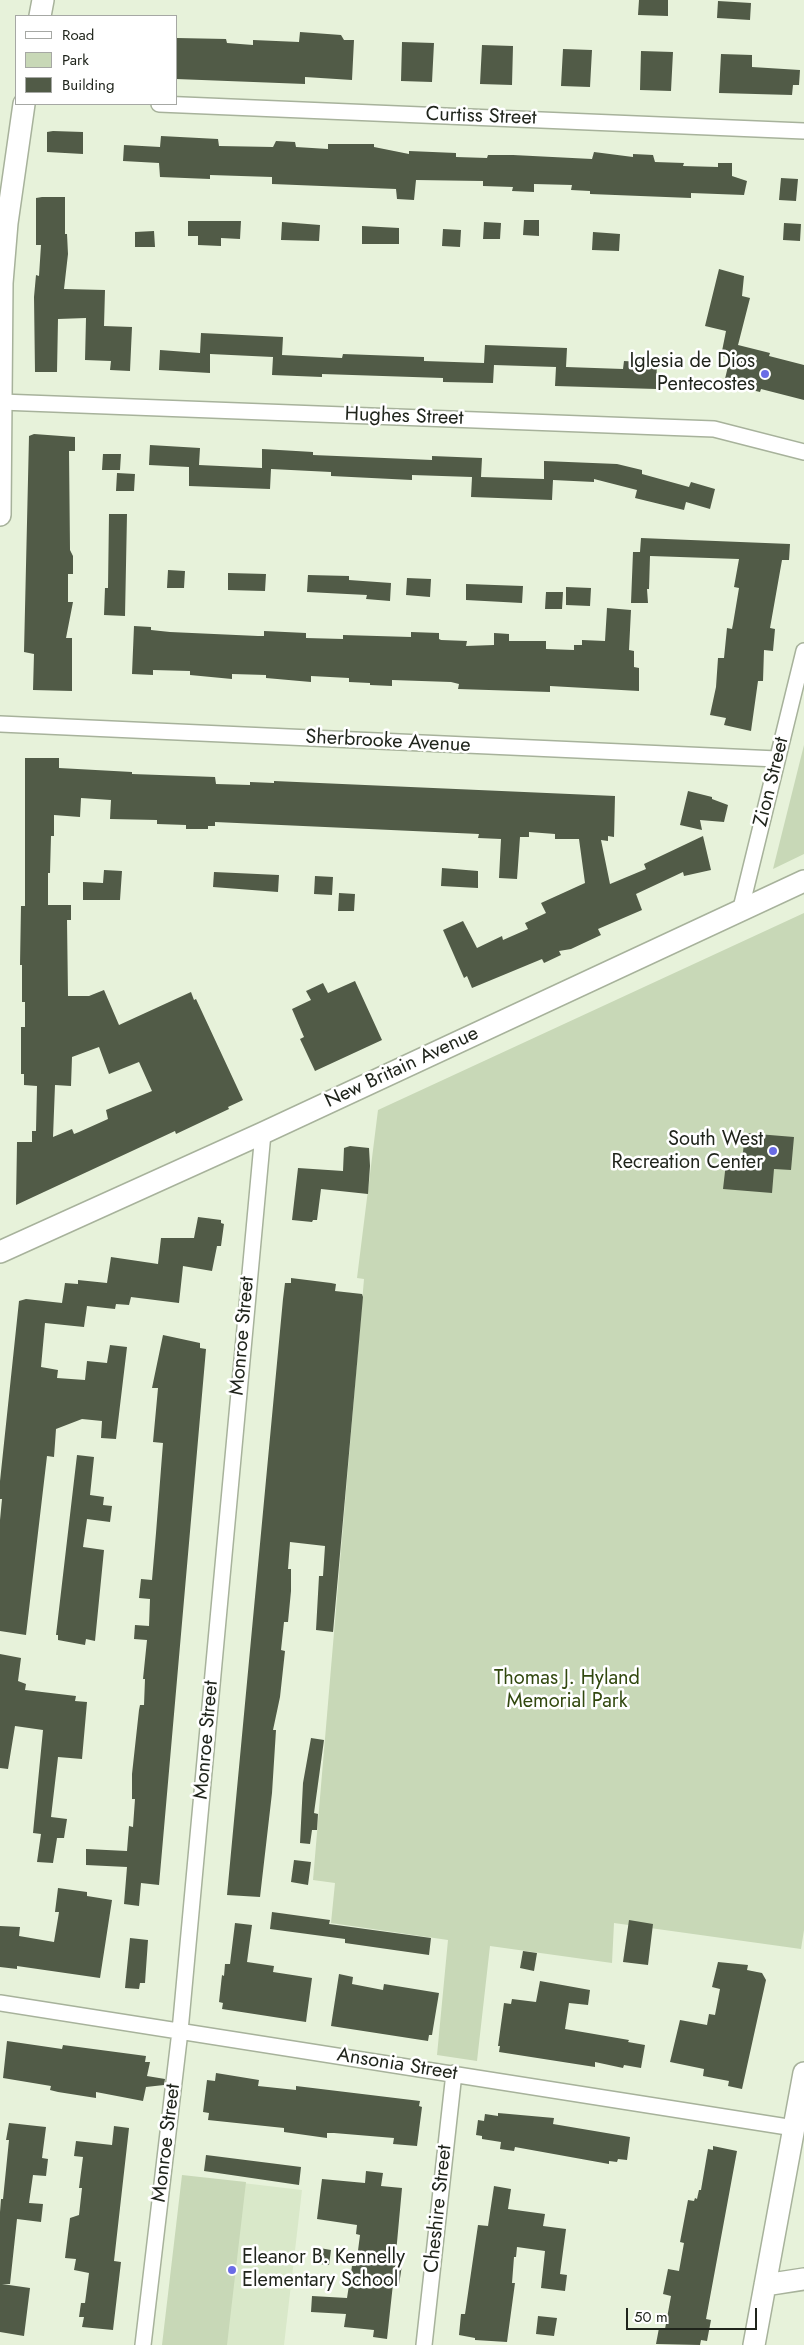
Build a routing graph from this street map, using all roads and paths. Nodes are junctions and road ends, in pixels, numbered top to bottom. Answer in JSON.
{"nodes":[{"id":1,"x":43,"y":0,"type":"edge"},
{"id":2,"x":40,"y":15,"type":"edge"},
{"id":3,"x":24,"y":105,"type":"edge"},
{"id":4,"x":178,"y":105,"type":"edge"},
{"id":5,"x":804,"y":131,"type":"edge"},
{"id":6,"x":1,"y":402,"type":"junction"},
{"id":7,"x":804,"y":452,"type":"edge"},
{"id":8,"x":0,"y":515,"type":"edge"},
{"id":9,"x":804,"y":651,"type":"edge"},
{"id":10,"x":0,"y":724,"type":"edge"},
{"id":11,"x":777,"y":759,"type":"junction"},
{"id":12,"x":804,"y":881,"type":"edge"},
{"id":13,"x":740,"y":912,"type":"junction"},
{"id":14,"x":262,"y":1134,"type":"junction"},
{"id":15,"x":0,"y":1252,"type":"edge"},
{"id":16,"x":0,"y":2003,"type":"edge"},
{"id":17,"x":180,"y":2031,"type":"junction"},
{"id":18,"x":454,"y":2073,"type":"junction"},
{"id":19,"x":804,"y":2073,"type":"edge"},
{"id":20,"x":794,"y":2128,"type":"junction"},
{"id":21,"x":804,"y":2279,"type":"edge"},
{"id":22,"x":765,"y":2285,"type":"junction"},
{"id":23,"x":143,"y":2345,"type":"edge"},
{"id":24,"x":424,"y":2345,"type":"edge"},
{"id":25,"x":754,"y":2345,"type":"edge"}],
"edges":[{"from":1,"to":2,"type":"main road"},
{"from":3,"to":6,"type":"main road"},
{"from":4,"to":5,"type":"street","name":"Curtiss Street"},
{"from":6,"to":7,"type":"street","name":"Hughes Street"},
{"from":6,"to":8,"type":"main road"},
{"from":9,"to":11,"type":"street","name":"Zion Street"},
{"from":10,"to":11,"type":"street","name":"Sherbrooke Avenue"},
{"from":11,"to":13,"type":"street","name":"Zion Street"},
{"from":12,"to":13,"type":"main road","name":"New Britain Avenue"},
{"from":13,"to":14,"type":"main road","name":"New Britain Avenue"},
{"from":14,"to":15,"type":"main road","name":"New Britain Avenue"},
{"from":14,"to":17,"type":"street","name":"Monroe Street"},
{"from":16,"to":17,"type":"street","name":"Ansonia Street"},
{"from":17,"to":18,"type":"street","name":"Ansonia Street"},
{"from":17,"to":23,"type":"street","name":"Monroe Street"},
{"from":18,"to":20,"type":"street","name":"Ansonia Street"},
{"from":18,"to":24,"type":"street","name":"Cheshire Street"},
{"from":19,"to":20,"type":"main road"},
{"from":20,"to":22,"type":"main road"},
{"from":21,"to":22,"type":"main road"},
{"from":22,"to":25,"type":"main road"}]}
